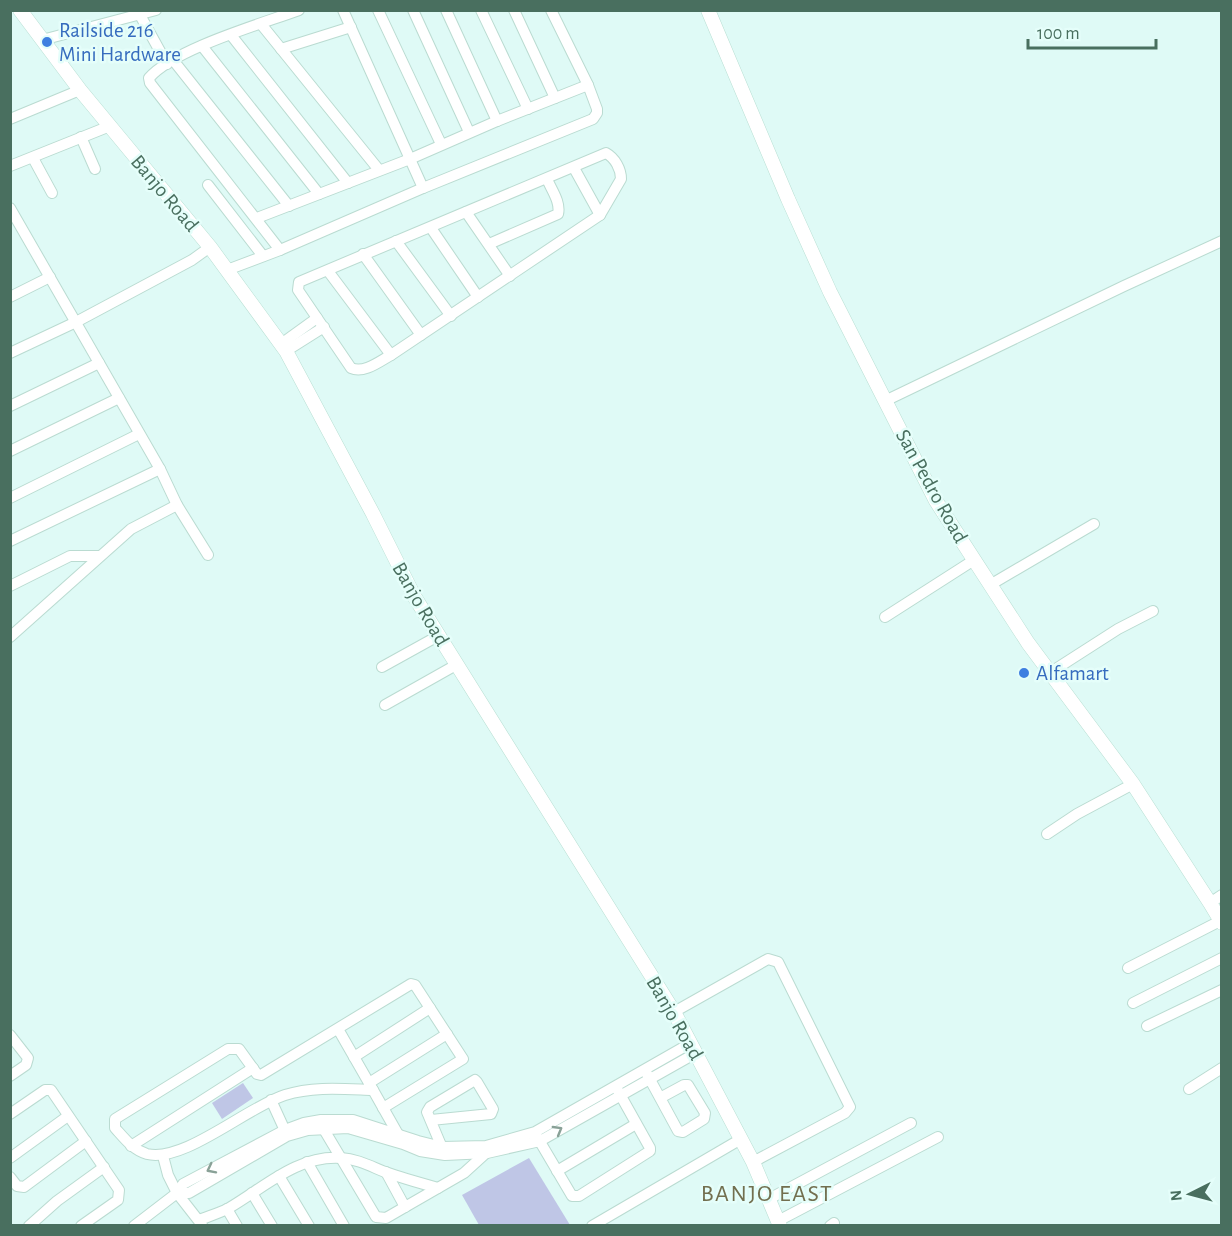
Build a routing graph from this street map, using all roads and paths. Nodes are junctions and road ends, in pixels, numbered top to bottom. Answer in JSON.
{"nodes":[{"id":1,"x":156,"y":10,"type":"edge"},
{"id":2,"x":299,"y":10,"type":"edge"},
{"id":3,"x":343,"y":10,"type":"edge"},
{"id":4,"x":378,"y":10,"type":"edge"},
{"id":5,"x":413,"y":10,"type":"edge"},
{"id":6,"x":446,"y":10,"type":"edge"},
{"id":7,"x":481,"y":10,"type":"edge"},
{"id":8,"x":514,"y":10,"type":"edge"},
{"id":9,"x":551,"y":10,"type":"edge"},
{"id":10,"x":708,"y":10,"type":"edge"},
{"id":11,"x":18,"y":13,"type":"edge"},
{"id":12,"x":140,"y":15,"type":"junction"},
{"id":13,"x":261,"y":24,"type":"junction"},
{"id":14,"x":351,"y":27,"type":"junction"},
{"id":15,"x":231,"y":35,"type":"junction"},
{"id":16,"x":42,"y":40,"type":"junction"},
{"id":17,"x":202,"y":46,"type":"junction"},
{"id":18,"x":281,"y":49,"type":"junction"},
{"id":19,"x":170,"y":62,"type":"junction"},
{"id":20,"x":588,"y":85,"type":"junction"},
{"id":21,"x":80,"y":90,"type":"junction"},
{"id":22,"x":555,"y":98,"type":"junction"},
{"id":23,"x":528,"y":109,"type":"junction"},
{"id":24,"x":10,"y":118,"type":"edge"},
{"id":25,"x":497,"y":120,"type":"junction"},
{"id":26,"x":110,"y":126,"type":"junction"},
{"id":27,"x":469,"y":132,"type":"junction"},
{"id":28,"x":81,"y":137,"type":"junction"},
{"id":29,"x":441,"y":144,"type":"junction"},
{"id":30,"x":33,"y":158,"type":"junction"},
{"id":31,"x":410,"y":159,"type":"junction"},
{"id":32,"x":10,"y":166,"type":"edge"},
{"id":33,"x":574,"y":168,"type":"junction"},
{"id":34,"x":95,"y":170,"type":"dead end"},
{"id":35,"x":379,"y":170,"type":"junction"},
{"id":36,"x":547,"y":179,"type":"junction"},
{"id":37,"x":348,"y":183,"type":"junction"},
{"id":38,"x":208,"y":185,"type":"dead end"},
{"id":39,"x":423,"y":188,"type":"junction"},
{"id":40,"x":52,"y":193,"type":"dead end"},
{"id":41,"x":319,"y":194,"type":"junction"},
{"id":42,"x":289,"y":206,"type":"junction"},
{"id":43,"x":10,"y":208,"type":"edge"},
{"id":44,"x":466,"y":212,"type":"junction"},
{"id":45,"x":600,"y":214,"type":"junction"},
{"id":46,"x":257,"y":218,"type":"junction"},
{"id":47,"x":431,"y":228,"type":"junction"},
{"id":48,"x":396,"y":241,"type":"junction"},
{"id":49,"x":1221,"y":241,"type":"edge"},
{"id":50,"x":489,"y":244,"type":"junction"},
{"id":51,"x":210,"y":247,"type":"junction"},
{"id":52,"x":280,"y":250,"type":"junction"},
{"id":53,"x":363,"y":254,"type":"junction"},
{"id":54,"x":263,"y":256,"type":"junction"},
{"id":55,"x":227,"y":270,"type":"junction"},
{"id":56,"x":328,"y":271,"type":"junction"},
{"id":57,"x":510,"y":276,"type":"junction"},
{"id":58,"x":50,"y":277,"type":"junction"},
{"id":59,"x":10,"y":297,"type":"edge"},
{"id":60,"x":478,"y":297,"type":"junction"},
{"id":61,"x":450,"y":316,"type":"junction"},
{"id":62,"x":317,"y":318,"type":"junction"},
{"id":63,"x":76,"y":322,"type":"junction"},
{"id":64,"x":324,"y":327,"type":"junction"},
{"id":65,"x":421,"y":335,"type":"junction"},
{"id":66,"x":283,"y":348,"type":"junction"},
{"id":67,"x":10,"y":354,"type":"edge"},
{"id":68,"x":392,"y":355,"type":"junction"},
{"id":69,"x":99,"y":363,"type":"junction"},
{"id":70,"x":119,"y":398,"type":"junction"},
{"id":71,"x":886,"y":400,"type":"junction"},
{"id":72,"x":10,"y":406,"type":"edge"},
{"id":73,"x":139,"y":434,"type":"junction"},
{"id":74,"x":10,"y":451,"type":"edge"},
{"id":75,"x":160,"y":469,"type":"junction"},
{"id":76,"x":10,"y":498,"type":"edge"},
{"id":77,"x":177,"y":505,"type":"junction"},
{"id":78,"x":1094,"y":524,"type":"dead end"},
{"id":79,"x":10,"y":541,"type":"edge"},
{"id":80,"x":207,"y":555,"type":"dead end"},
{"id":81,"x":99,"y":556,"type":"junction"},
{"id":82,"x":974,"y":560,"type":"junction"},
{"id":83,"x":990,"y":585,"type":"junction"},
{"id":84,"x":10,"y":586,"type":"edge"},
{"id":85,"x":1153,"y":611,"type":"dead end"},
{"id":86,"x":885,"y":617,"type":"dead end"},
{"id":87,"x":438,"y":636,"type":"junction"},
{"id":88,"x":10,"y":637,"type":"edge"},
{"id":89,"x":456,"y":666,"type":"junction"},
{"id":90,"x":382,"y":667,"type":"dead end"},
{"id":91,"x":1051,"y":672,"type":"junction"},
{"id":92,"x":385,"y":705,"type":"dead end"},
{"id":93,"x":1133,"y":784,"type":"junction"},
{"id":94,"x":1047,"y":834,"type":"dead end"},
{"id":95,"x":1216,"y":899,"type":"edge"},
{"id":96,"x":1221,"y":922,"type":"edge"},
{"id":97,"x":1221,"y":958,"type":"edge"},
{"id":98,"x":1128,"y":968,"type":"dead end"},
{"id":99,"x":1221,"y":990,"type":"edge"},
{"id":100,"x":1133,"y":1003,"type":"dead end"},
{"id":101,"x":430,"y":1008,"type":"junction"},
{"id":102,"x":674,"y":1012,"type":"junction"},
{"id":103,"x":1147,"y":1026,"type":"dead end"},
{"id":104,"x":338,"y":1029,"type":"junction"},
{"id":105,"x":447,"y":1034,"type":"junction"},
{"id":106,"x":11,"y":1037,"type":"edge"},
{"id":107,"x":693,"y":1048,"type":"junction"},
{"id":108,"x":354,"y":1057,"type":"junction"},
{"id":109,"x":253,"y":1068,"type":"junction"},
{"id":110,"x":1221,"y":1068,"type":"edge"},
{"id":111,"x":647,"y":1074,"type":"junction"},
{"id":112,"x":10,"y":1076,"type":"edge"},
{"id":113,"x":371,"y":1087,"type":"junction"},
{"id":114,"x":1189,"y":1089,"type":"dead end"},
{"id":115,"x":618,"y":1090,"type":"junction"},
{"id":116,"x":660,"y":1098,"type":"junction"},
{"id":117,"x":271,"y":1100,"type":"junction"},
{"id":118,"x":383,"y":1108,"type":"junction"},
{"id":119,"x":10,"y":1114,"type":"edge"},
{"id":120,"x":68,"y":1116,"type":"junction"},
{"id":121,"x":431,"y":1120,"type":"junction"},
{"id":122,"x":911,"y":1123,"type":"dead end"},
{"id":123,"x":322,"y":1124,"type":"junction"},
{"id":124,"x":636,"y":1124,"type":"junction"},
{"id":125,"x":286,"y":1133,"type":"junction"},
{"id":126,"x":397,"y":1133,"type":"junction"},
{"id":127,"x":537,"y":1136,"type":"junction"},
{"id":128,"x":938,"y":1137,"type":"dead end"},
{"id":129,"x":741,"y":1139,"type":"junction"},
{"id":130,"x":86,"y":1141,"type":"junction"},
{"id":131,"x":404,"y":1144,"type":"junction"},
{"id":132,"x":131,"y":1146,"type":"junction"},
{"id":133,"x":486,"y":1150,"type":"junction"},
{"id":134,"x":443,"y":1151,"type":"junction"},
{"id":135,"x":163,"y":1156,"type":"junction"},
{"id":136,"x":10,"y":1158,"type":"edge"},
{"id":137,"x":342,"y":1158,"type":"junction"},
{"id":138,"x":307,"y":1162,"type":"junction"},
{"id":139,"x":753,"y":1162,"type":"junction"},
{"id":140,"x":104,"y":1167,"type":"junction"},
{"id":141,"x":557,"y":1171,"type":"junction"},
{"id":142,"x":386,"y":1172,"type":"junction"},
{"id":143,"x":279,"y":1176,"type":"junction"},
{"id":144,"x":10,"y":1177,"type":"edge"},
{"id":145,"x":438,"y":1188,"type":"junction"},
{"id":146,"x":177,"y":1193,"type":"junction"},
{"id":147,"x":252,"y":1193,"type":"junction"},
{"id":148,"x":769,"y":1199,"type":"junction"},
{"id":149,"x":405,"y":1208,"type":"junction"},
{"id":150,"x":227,"y":1209,"type":"junction"},
{"id":151,"x":201,"y":1223,"type":"edge"},
{"id":152,"x":779,"y":1223,"type":"edge"},
{"id":153,"x":29,"y":1226,"type":"edge"},
{"id":154,"x":81,"y":1226,"type":"edge"},
{"id":155,"x":134,"y":1226,"type":"edge"},
{"id":156,"x":237,"y":1226,"type":"edge"},
{"id":157,"x":272,"y":1226,"type":"edge"},
{"id":158,"x":309,"y":1226,"type":"edge"},
{"id":159,"x":344,"y":1226,"type":"edge"},
{"id":160,"x":592,"y":1226,"type":"edge"}],
"edges":[{"from":1,"to":12,"type":"street"},
{"from":2,"to":13,"type":"street"},
{"from":3,"to":14,"type":"street"},
{"from":4,"to":29,"type":"street"},
{"from":5,"to":27,"type":"street"},
{"from":6,"to":25,"type":"street"},
{"from":7,"to":23,"type":"street"},
{"from":8,"to":22,"type":"street"},
{"from":9,"to":20,"type":"street"},
{"from":10,"to":71,"type":"street","name":"San Pedro Road"},
{"from":11,"to":16,"type":"street","name":"Banjo Road"},
{"from":12,"to":16,"type":"street"},
{"from":12,"to":19,"type":"street"},
{"from":13,"to":15,"type":"street"},
{"from":13,"to":18,"type":"street"},
{"from":14,"to":18,"type":"street"},
{"from":14,"to":31,"type":"street"},
{"from":15,"to":17,"type":"street"},
{"from":15,"to":37,"type":"street"},
{"from":16,"to":21,"type":"street","name":"Banjo Road"},
{"from":17,"to":19,"type":"street"},
{"from":17,"to":41,"type":"street"},
{"from":18,"to":35,"type":"street"},
{"from":19,"to":42,"type":"street"},
{"from":19,"to":46,"type":"street"},
{"from":20,"to":22,"type":"street"},
{"from":20,"to":39,"type":"street"},
{"from":21,"to":24,"type":"street"},
{"from":21,"to":26,"type":"street","name":"Banjo Road"},
{"from":22,"to":23,"type":"street"},
{"from":23,"to":25,"type":"street"},
{"from":25,"to":27,"type":"street"},
{"from":26,"to":28,"type":"street"},
{"from":26,"to":51,"type":"street","name":"Banjo Road"},
{"from":27,"to":29,"type":"street"},
{"from":28,"to":30,"type":"street"},
{"from":28,"to":34,"type":"street"},
{"from":29,"to":31,"type":"street"},
{"from":30,"to":32,"type":"street"},
{"from":30,"to":40,"type":"street"},
{"from":31,"to":35,"type":"street"},
{"from":31,"to":39,"type":"street"},
{"from":33,"to":36,"type":"street"},
{"from":33,"to":45,"type":"street"},
{"from":33,"to":45,"type":"street"},
{"from":35,"to":37,"type":"street"},
{"from":36,"to":44,"type":"street"},
{"from":36,"to":50,"type":"street"},
{"from":37,"to":41,"type":"street"},
{"from":38,"to":54,"type":"street"},
{"from":39,"to":52,"type":"street"},
{"from":41,"to":42,"type":"street"},
{"from":42,"to":46,"type":"street"},
{"from":43,"to":58,"type":"street"},
{"from":44,"to":47,"type":"street"},
{"from":44,"to":50,"type":"street"},
{"from":45,"to":57,"type":"street"},
{"from":46,"to":52,"type":"street"},
{"from":47,"to":48,"type":"street"},
{"from":47,"to":60,"type":"street"},
{"from":48,"to":53,"type":"street"},
{"from":48,"to":61,"type":"street"},
{"from":49,"to":71,"type":"street"},
{"from":50,"to":57,"type":"street"},
{"from":51,"to":55,"type":"street","name":"Banjo Road"},
{"from":51,"to":63,"type":"street"},
{"from":52,"to":54,"type":"street"},
{"from":53,"to":56,"type":"street"},
{"from":53,"to":65,"type":"street"},
{"from":54,"to":55,"type":"street"},
{"from":55,"to":66,"type":"street","name":"Banjo Road"},
{"from":56,"to":62,"type":"street"},
{"from":56,"to":68,"type":"street"},
{"from":57,"to":60,"type":"street"},
{"from":58,"to":59,"type":"street"},
{"from":58,"to":63,"type":"street"},
{"from":60,"to":61,"type":"street"},
{"from":61,"to":65,"type":"street"},
{"from":62,"to":64,"type":"street"},
{"from":62,"to":66,"type":"street"},
{"from":63,"to":67,"type":"street"},
{"from":63,"to":69,"type":"street"},
{"from":64,"to":66,"type":"street"},
{"from":64,"to":68,"type":"street"},
{"from":65,"to":68,"type":"street"},
{"from":66,"to":87,"type":"street","name":"Banjo Road"},
{"from":69,"to":70,"type":"street"},
{"from":69,"to":72,"type":"street"},
{"from":70,"to":73,"type":"street"},
{"from":70,"to":74,"type":"street"},
{"from":71,"to":82,"type":"street","name":"San Pedro Road"},
{"from":73,"to":75,"type":"street"},
{"from":73,"to":76,"type":"street"},
{"from":75,"to":77,"type":"street"},
{"from":75,"to":79,"type":"street"},
{"from":77,"to":80,"type":"street"},
{"from":77,"to":81,"type":"street"},
{"from":78,"to":83,"type":"street"},
{"from":81,"to":84,"type":"street"},
{"from":81,"to":88,"type":"street"},
{"from":82,"to":83,"type":"street","name":"San Pedro Road"},
{"from":82,"to":86,"type":"street"},
{"from":83,"to":91,"type":"street","name":"San Pedro Road"},
{"from":85,"to":91,"type":"street"},
{"from":87,"to":89,"type":"street","name":"Banjo Road"},
{"from":87,"to":90,"type":"street"},
{"from":89,"to":92,"type":"street"},
{"from":89,"to":102,"type":"street","name":"Banjo Road"},
{"from":91,"to":93,"type":"street","name":"San Pedro Road"},
{"from":93,"to":94,"type":"street"},
{"from":93,"to":95,"type":"street","name":"San Pedro Road"},
{"from":95,"to":96,"type":"street","name":"San Pedro Road"},
{"from":96,"to":98,"type":"street"},
{"from":97,"to":100,"type":"street"},
{"from":99,"to":103,"type":"street"},
{"from":101,"to":104,"type":"street"},
{"from":101,"to":105,"type":"street"},
{"from":101,"to":108,"type":"street"},
{"from":102,"to":107,"type":"street","name":"Banjo Road"},
{"from":102,"to":139,"type":"street"},
{"from":104,"to":108,"type":"street"},
{"from":104,"to":109,"type":"street"},
{"from":105,"to":113,"type":"street"},
{"from":105,"to":118,"type":"street"},
{"from":106,"to":112,"type":"street"},
{"from":107,"to":111,"type":"street"},
{"from":107,"to":129,"type":"street","name":"Banjo Road"},
{"from":108,"to":113,"type":"street"},
{"from":109,"to":132,"type":"street"},
{"from":109,"to":132,"type":"street"},
{"from":110,"to":114,"type":"street"},
{"from":111,"to":115,"type":"street"},
{"from":111,"to":116,"type":"street"},
{"from":113,"to":117,"type":"street"},
{"from":113,"to":118,"type":"street"},
{"from":115,"to":124,"type":"street"},
{"from":115,"to":127,"type":"street"},
{"from":116,"to":116,"type":"street"},
{"from":117,"to":125,"type":"street"},
{"from":117,"to":135,"type":"street"},
{"from":118,"to":126,"type":"street"},
{"from":119,"to":120,"type":"street"},
{"from":120,"to":130,"type":"street"},
{"from":120,"to":136,"type":"street"},
{"from":121,"to":121,"type":"street"},
{"from":121,"to":134,"type":"street"},
{"from":122,"to":148,"type":"street"},
{"from":123,"to":125,"type":"street"},
{"from":123,"to":126,"type":"street"},
{"from":123,"to":131,"type":"street"},
{"from":123,"to":137,"type":"street"},
{"from":124,"to":141,"type":"street"},
{"from":124,"to":141,"type":"street"},
{"from":125,"to":146,"type":"street"},
{"from":126,"to":131,"type":"street"},
{"from":126,"to":134,"type":"street"},
{"from":127,"to":133,"type":"street"},
{"from":127,"to":141,"type":"street"},
{"from":128,"to":152,"type":"street"},
{"from":129,"to":139,"type":"street","name":"Banjo Road"},
{"from":129,"to":160,"type":"street"},
{"from":130,"to":140,"type":"street"},
{"from":130,"to":144,"type":"street"},
{"from":131,"to":134,"type":"street"},
{"from":132,"to":135,"type":"street"},
{"from":133,"to":134,"type":"street"},
{"from":133,"to":145,"type":"street"},
{"from":135,"to":146,"type":"street"},
{"from":137,"to":138,"type":"street"},
{"from":137,"to":142,"type":"street"},
{"from":137,"to":149,"type":"street"},
{"from":138,"to":143,"type":"street"},
{"from":138,"to":159,"type":"street"},
{"from":139,"to":148,"type":"street","name":"Banjo Road"},
{"from":140,"to":153,"type":"street"},
{"from":140,"to":154,"type":"street"},
{"from":142,"to":145,"type":"street"},
{"from":142,"to":149,"type":"street"},
{"from":143,"to":147,"type":"street"},
{"from":143,"to":158,"type":"street"},
{"from":145,"to":149,"type":"street"},
{"from":146,"to":151,"type":"street"},
{"from":146,"to":155,"type":"street"},
{"from":147,"to":150,"type":"street"},
{"from":147,"to":157,"type":"street"},
{"from":148,"to":152,"type":"street","name":"Banjo Road"},
{"from":150,"to":151,"type":"street"},
{"from":150,"to":156,"type":"street"}]}
